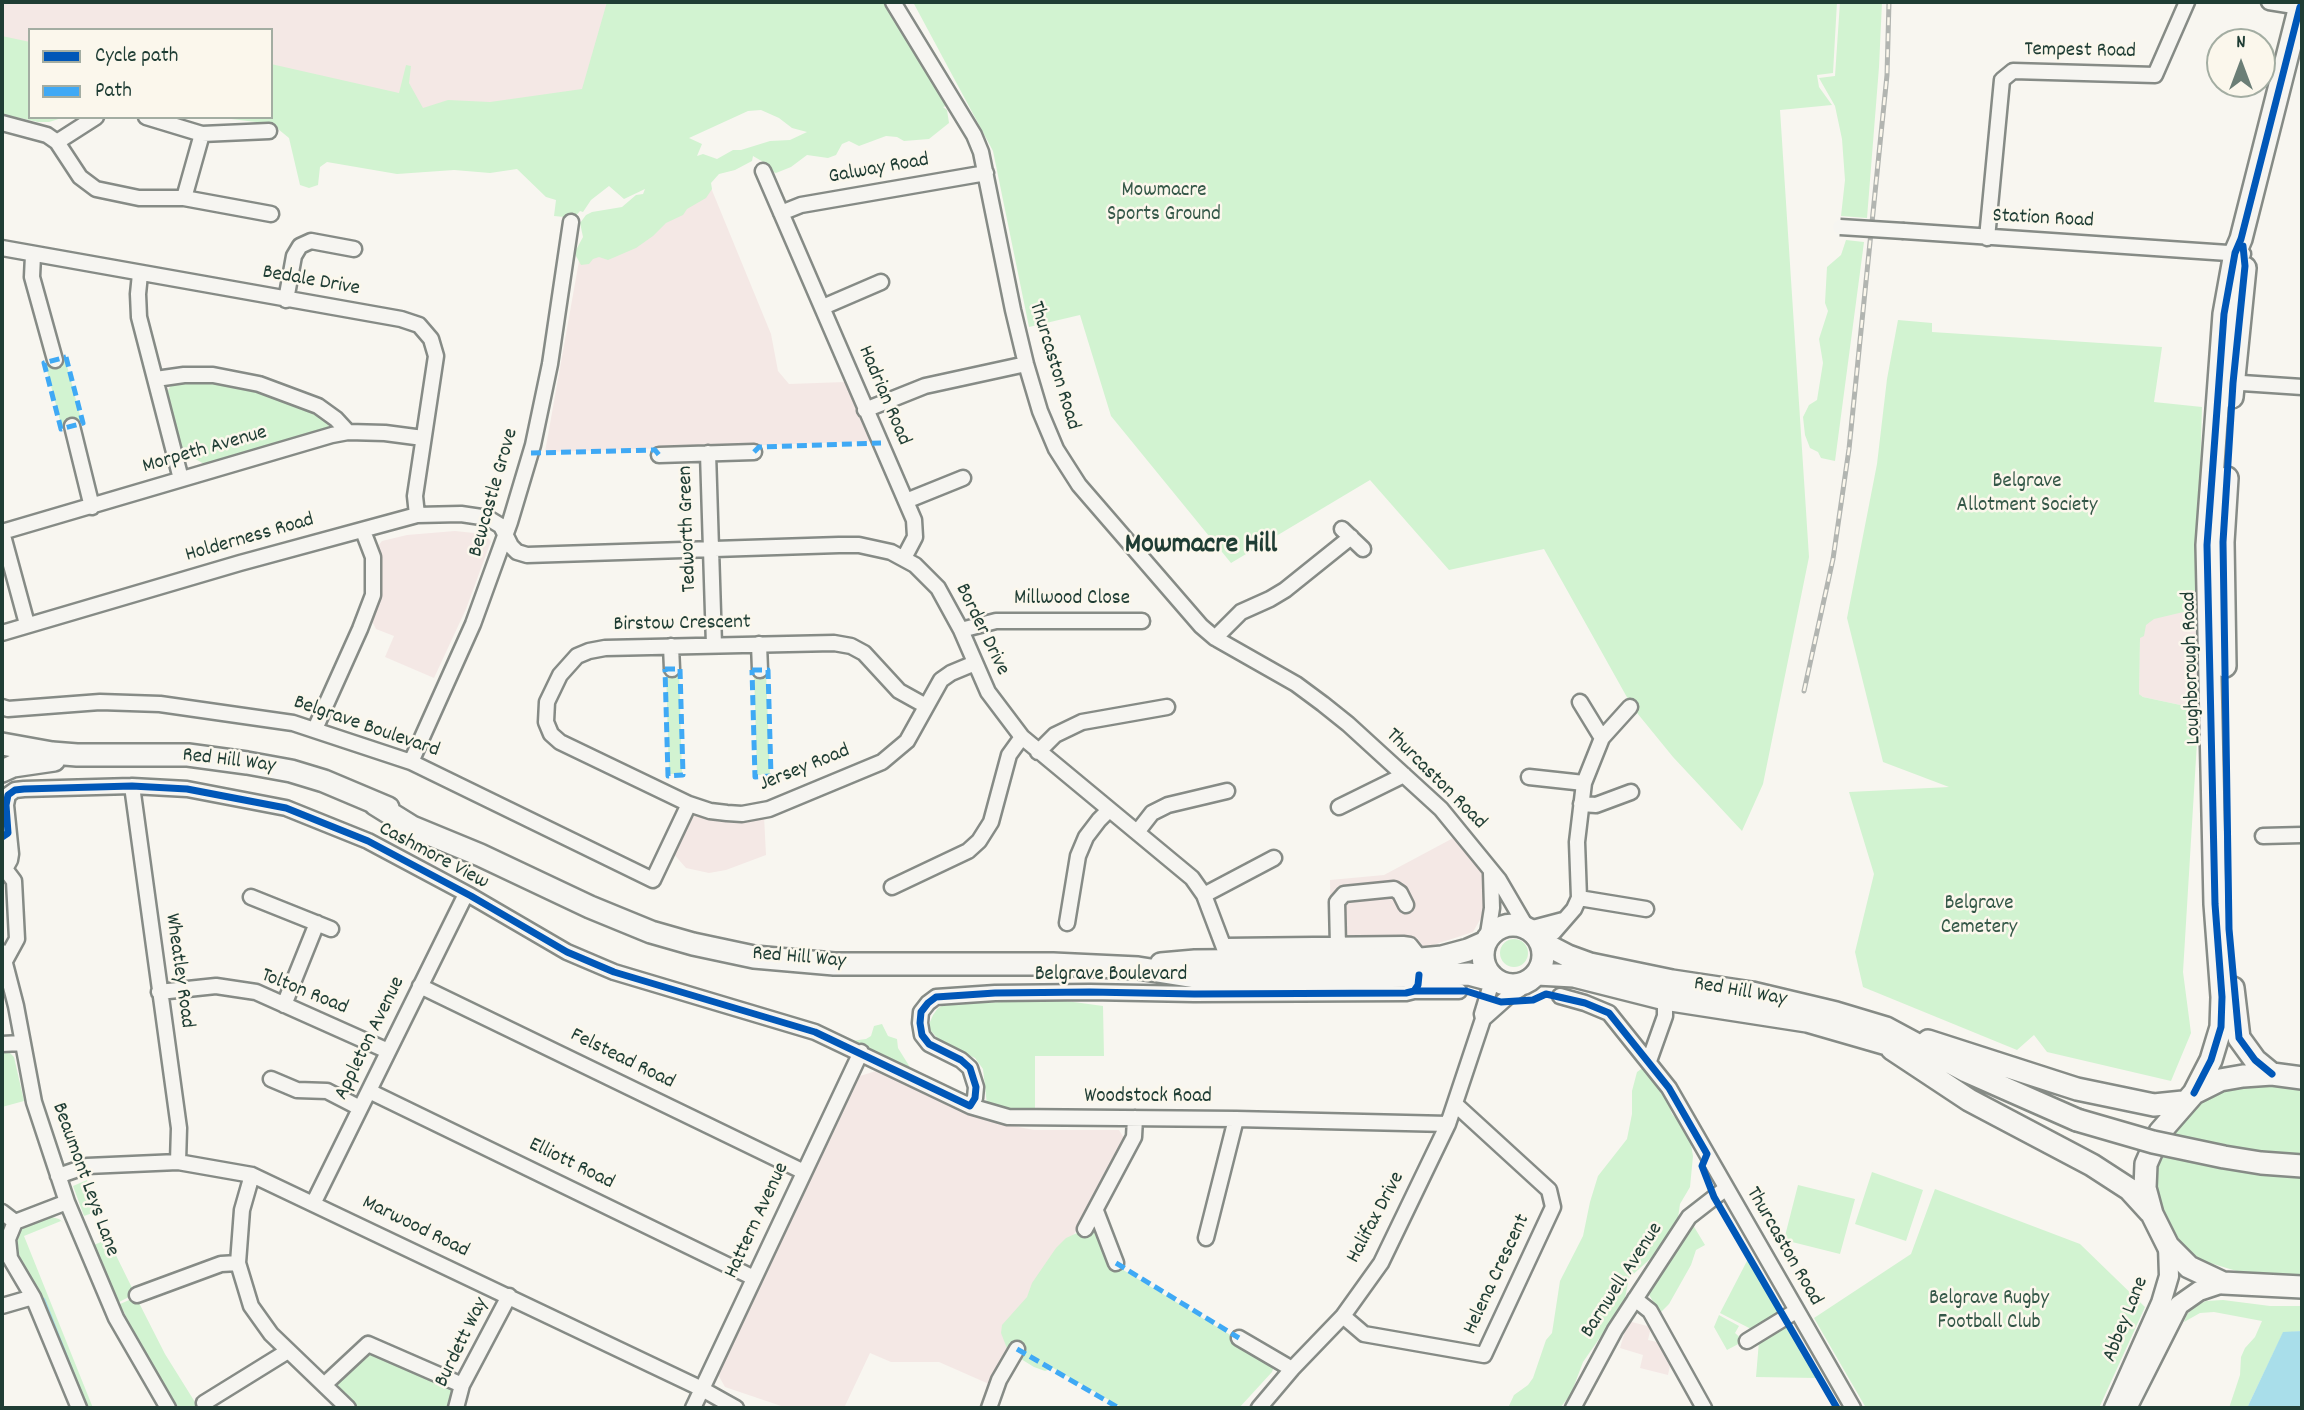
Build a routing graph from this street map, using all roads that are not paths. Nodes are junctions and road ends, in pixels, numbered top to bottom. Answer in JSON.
{"nodes":[{"id":1,"x":894,"y":2,"type":"edge"},
{"id":2,"x":2187,"y":2,"type":"edge"},
{"id":3,"x":2269,"y":2,"type":"edge"},
{"id":4,"x":2300,"y":4,"type":"edge"},
{"id":5,"x":93,"y":119,"type":"edge"},
{"id":6,"x":153,"y":119,"type":"edge"},
{"id":7,"x":2,"y":123,"type":"edge"},
{"id":8,"x":269,"y":131,"type":"dead end"},
{"id":9,"x":202,"y":134,"type":"junction"},
{"id":10,"x":57,"y":142,"type":"junction"},
{"id":11,"x":763,"y":171,"type":"dead end"},
{"id":12,"x":986,"y":173,"type":"junction"},
{"id":13,"x":184,"y":198,"type":"junction"},
{"id":14,"x":781,"y":213,"type":"junction"},
{"id":15,"x":271,"y":214,"type":"dead end"},
{"id":16,"x":571,"y":222,"type":"dead end"},
{"id":17,"x":1840,"y":227,"type":"dead end"},
{"id":18,"x":1987,"y":238,"type":"junction"},
{"id":19,"x":2,"y":248,"type":"edge"},
{"id":20,"x":354,"y":249,"type":"dead end"},
{"id":21,"x":2240,"y":249,"type":"junction"},
{"id":22,"x":33,"y":255,"type":"junction"},
{"id":23,"x":141,"y":274,"type":"junction"},
{"id":24,"x":881,"y":282,"type":"dead end"},
{"id":25,"x":286,"y":300,"type":"junction"},
{"id":26,"x":823,"y":307,"type":"junction"},
{"id":27,"x":55,"y":360,"type":"dead end"},
{"id":28,"x":1026,"y":364,"type":"junction"},
{"id":29,"x":156,"y":379,"type":"junction"},
{"id":30,"x":2226,"y":382,"type":"junction"},
{"id":31,"x":2302,"y":387,"type":"edge"},
{"id":32,"x":865,"y":410,"type":"junction"},
{"id":33,"x":72,"y":426,"type":"dead end"},
{"id":34,"x":348,"y":432,"type":"junction"},
{"id":35,"x":423,"y":438,"type":"junction"},
{"id":36,"x":754,"y":452,"type":"dead end"},
{"id":37,"x":708,"y":453,"type":"junction"},
{"id":38,"x":659,"y":455,"type":"dead end"},
{"id":39,"x":963,"y":478,"type":"dead end"},
{"id":40,"x":181,"y":479,"type":"junction"},
{"id":41,"x":906,"y":501,"type":"junction"},
{"id":42,"x":92,"y":507,"type":"junction"},
{"id":43,"x":417,"y":515,"type":"junction"},
{"id":44,"x":363,"y":531,"type":"junction"},
{"id":45,"x":2,"y":532,"type":"edge"},
{"id":46,"x":505,"y":535,"type":"junction"},
{"id":47,"x":711,"y":549,"type":"junction"},
{"id":48,"x":1363,"y":549,"type":"dead end"},
{"id":49,"x":904,"y":558,"type":"junction"},
{"id":50,"x":1142,"y":621,"type":"dead end"},
{"id":51,"x":27,"y":624,"type":"junction"},
{"id":52,"x":961,"y":630,"type":"junction"},
{"id":53,"x":2,"y":633,"type":"edge"},
{"id":54,"x":1215,"y":638,"type":"junction"},
{"id":55,"x":759,"y":644,"type":"junction"},
{"id":56,"x":714,"y":645,"type":"junction"},
{"id":57,"x":671,"y":646,"type":"junction"},
{"id":58,"x":975,"y":663,"type":"junction"},
{"id":59,"x":672,"y":669,"type":"dead end"},
{"id":60,"x":760,"y":670,"type":"dead end"},
{"id":61,"x":1580,"y":702,"type":"dead end"},
{"id":62,"x":1161,"y":705,"type":"dead end"},
{"id":63,"x":926,"y":706,"type":"junction"},
{"id":64,"x":2,"y":707,"type":"edge"},
{"id":65,"x":1630,"y":707,"type":"dead end"},
{"id":66,"x":315,"y":729,"type":"junction"},
{"id":67,"x":1023,"y":737,"type":"junction"},
{"id":68,"x":1602,"y":738,"type":"junction"},
{"id":69,"x":2,"y":744,"type":"edge"},
{"id":70,"x":1038,"y":752,"type":"junction"},
{"id":71,"x":77,"y":755,"type":"junction"},
{"id":72,"x":411,"y":762,"type":"junction"},
{"id":73,"x":2,"y":771,"type":"edge"},
{"id":74,"x":1404,"y":775,"type":"junction"},
{"id":75,"x":1529,"y":777,"type":"dead end"},
{"id":76,"x":1584,"y":783,"type":"junction"},
{"id":77,"x":132,"y":786,"type":"junction"},
{"id":78,"x":1227,"y":791,"type":"dead end"},
{"id":79,"x":1631,"y":792,"type":"dead end"},
{"id":80,"x":689,"y":804,"type":"junction"},
{"id":81,"x":1581,"y":804,"type":"junction"},
{"id":82,"x":1339,"y":807,"type":"dead end"},
{"id":83,"x":1109,"y":810,"type":"junction"},
{"id":84,"x":1138,"y":831,"type":"junction"},
{"id":85,"x":2263,"y":835,"type":"dead end"},
{"id":86,"x":2302,"y":835,"type":"edge"},
{"id":87,"x":1274,"y":858,"type":"dead end"},
{"id":88,"x":3,"y":870,"type":"edge"},
{"id":89,"x":1491,"y":873,"type":"junction"},
{"id":90,"x":892,"y":887,"type":"dead end"},
{"id":91,"x":466,"y":894,"type":"junction"},
{"id":92,"x":1205,"y":895,"type":"junction"},
{"id":93,"x":251,"y":897,"type":"dead end"},
{"id":94,"x":1579,"y":898,"type":"junction"},
{"id":95,"x":1406,"y":905,"type":"dead end"},
{"id":96,"x":1646,"y":909,"type":"dead end"},
{"id":97,"x":317,"y":923,"type":"junction"},
{"id":98,"x":1067,"y":923,"type":"dead end"},
{"id":99,"x":331,"y":929,"type":"dead end"},
{"id":100,"x":1534,"y":935,"type":"junction"},
{"id":101,"x":1487,"y":941,"type":"junction"},
{"id":102,"x":1338,"y":946,"type":"junction"},
{"id":103,"x":3,"y":956,"type":"edge"},
{"id":104,"x":1230,"y":962,"type":"junction"},
{"id":105,"x":1418,"y":975,"type":"junction"},
{"id":106,"x":1492,"y":976,"type":"junction"},
{"id":107,"x":1530,"y":979,"type":"junction"},
{"id":108,"x":420,"y":986,"type":"junction"},
{"id":109,"x":1459,"y":990,"type":"dead end"},
{"id":110,"x":159,"y":992,"type":"junction"},
{"id":111,"x":1560,"y":996,"type":"dead end"},
{"id":112,"x":1665,"y":999,"type":"junction"},
{"id":113,"x":284,"y":1005,"type":"junction"},
{"id":114,"x":1483,"y":1019,"type":"junction"},
{"id":115,"x":1884,"y":1035,"type":"junction"},
{"id":116,"x":22,"y":1042,"type":"junction"},
{"id":117,"x":2,"y":1044,"type":"edge"},
{"id":118,"x":388,"y":1051,"type":"junction"},
{"id":119,"x":861,"y":1052,"type":"junction"},
{"id":120,"x":1649,"y":1061,"type":"junction"},
{"id":121,"x":2272,"y":1074,"type":"junction"},
{"id":122,"x":2300,"y":1076,"type":"edge"},
{"id":123,"x":271,"y":1079,"type":"dead end"},
{"id":124,"x":369,"y":1091,"type":"junction"},
{"id":125,"x":2189,"y":1097,"type":"junction"},
{"id":126,"x":1455,"y":1104,"type":"junction"},
{"id":127,"x":970,"y":1106,"type":"junction"},
{"id":128,"x":360,"y":1108,"type":"junction"},
{"id":129,"x":1135,"y":1118,"type":"junction"},
{"id":130,"x":1237,"y":1119,"type":"junction"},
{"id":131,"x":1448,"y":1124,"type":"junction"},
{"id":132,"x":178,"y":1162,"type":"junction"},
{"id":133,"x":2302,"y":1167,"type":"edge"},
{"id":134,"x":804,"y":1172,"type":"junction"},
{"id":135,"x":252,"y":1174,"type":"junction"},
{"id":136,"x":58,"y":1176,"type":"junction"},
{"id":137,"x":1725,"y":1189,"type":"junction"},
{"id":138,"x":67,"y":1202,"type":"junction"},
{"id":139,"x":314,"y":1202,"type":"junction"},
{"id":140,"x":1096,"y":1211,"type":"junction"},
{"id":141,"x":2,"y":1212,"type":"edge"},
{"id":142,"x":2151,"y":1214,"type":"junction"},
{"id":143,"x":15,"y":1222,"type":"junction"},
{"id":144,"x":1085,"y":1229,"type":"dead end"},
{"id":145,"x":1206,"y":1238,"type":"dead end"},
{"id":146,"x":2168,"y":1246,"type":"junction"},
{"id":147,"x":238,"y":1263,"type":"junction"},
{"id":148,"x":1116,"y":1263,"type":"dead end"},
{"id":149,"x":754,"y":1278,"type":"junction"},
{"id":150,"x":2223,"y":1283,"type":"junction"},
{"id":151,"x":2302,"y":1287,"type":"edge"},
{"id":152,"x":137,"y":1295,"type":"dead end"},
{"id":153,"x":509,"y":1296,"type":"junction"},
{"id":154,"x":33,"y":1297,"type":"junction"},
{"id":155,"x":1635,"y":1299,"type":"junction"},
{"id":156,"x":2,"y":1306,"type":"edge"},
{"id":157,"x":1796,"y":1311,"type":"junction"},
{"id":158,"x":1343,"y":1316,"type":"junction"},
{"id":159,"x":1239,"y":1338,"type":"dead end"},
{"id":160,"x":1747,"y":1340,"type":"dead end"},
{"id":161,"x":1017,"y":1349,"type":"dead end"},
{"id":162,"x":288,"y":1351,"type":"junction"},
{"id":163,"x":1292,"y":1369,"type":"junction"},
{"id":164,"x":324,"y":1385,"type":"junction"},
{"id":165,"x":461,"y":1385,"type":"junction"},
{"id":166,"x":702,"y":1389,"type":"junction"},
{"id":167,"x":204,"y":1403,"type":"dead end"},
{"id":168,"x":1702,"y":1407,"type":"edge"},
{"id":169,"x":79,"y":1408,"type":"edge"},
{"id":170,"x":168,"y":1408,"type":"edge"},
{"id":171,"x":348,"y":1408,"type":"edge"},
{"id":172,"x":456,"y":1408,"type":"edge"},
{"id":173,"x":693,"y":1408,"type":"edge"},
{"id":174,"x":736,"y":1408,"type":"edge"},
{"id":175,"x":989,"y":1408,"type":"edge"},
{"id":176,"x":1259,"y":1408,"type":"edge"},
{"id":177,"x":1573,"y":1408,"type":"edge"},
{"id":178,"x":1853,"y":1408,"type":"edge"},
{"id":179,"x":2114,"y":1408,"type":"edge"},
{"id":180,"x":2127,"y":1408,"type":"edge"}],
"edges":[{"from":1,"to":12,"type":"street","name":"Thurcaston Road"},
{"from":2,"to":18,"type":"street","name":"Tempest Road"},
{"from":3,"to":4,"type":"street"},
{"from":4,"to":21,"type":"highway","name":"Loughborough Road"},
{"from":5,"to":10,"type":"street"},
{"from":6,"to":9,"type":"street"},
{"from":7,"to":10,"type":"street"},
{"from":8,"to":9,"type":"street"},
{"from":9,"to":13,"type":"street"},
{"from":10,"to":13,"type":"street"},
{"from":11,"to":14,"type":"street","name":"Hadrian Road"},
{"from":12,"to":14,"type":"street","name":"Galway Road"},
{"from":12,"to":28,"type":"street","name":"Thurcaston Road"},
{"from":13,"to":15,"type":"street"},
{"from":14,"to":26,"type":"street","name":"Hadrian Road"},
{"from":16,"to":46,"type":"street","name":"Bewcastle Grove"},
{"from":17,"to":18,"type":"street","name":"Station Road","bridge":true},
{"from":18,"to":21,"type":"street","name":"Station Road"},
{"from":19,"to":22,"type":"street","name":"Bedale Drive"},
{"from":20,"to":25,"type":"street"},
{"from":21,"to":30,"type":"highway","name":"Loughborough Road"},
{"from":22,"to":23,"type":"street","name":"Bedale Drive"},
{"from":22,"to":27,"type":"street"},
{"from":23,"to":25,"type":"street","name":"Bedale Drive"},
{"from":23,"to":29,"type":"street"},
{"from":24,"to":26,"type":"street"},
{"from":25,"to":35,"type":"street","name":"Bedale Drive"},
{"from":26,"to":32,"type":"street","name":"Hadrian Road"},
{"from":28,"to":32,"type":"street"},
{"from":28,"to":54,"type":"street","name":"Thurcaston Road"},
{"from":29,"to":34,"type":"street"},
{"from":29,"to":40,"type":"street"},
{"from":30,"to":31,"type":"street"},
{"from":30,"to":121,"type":"highway","name":"Loughborough Road"},
{"from":30,"to":125,"type":"highway","name":"Loughborough Road"},
{"from":32,"to":41,"type":"street","name":"Hadrian Road"},
{"from":33,"to":42,"type":"street"},
{"from":34,"to":35,"type":"street","name":"Morpeth Avenue"},
{"from":34,"to":40,"type":"street","name":"Morpeth Avenue"},
{"from":35,"to":43,"type":"street","name":"Bedale Drive"},
{"from":36,"to":37,"type":"street","name":"Tedworth Green"},
{"from":37,"to":38,"type":"street","name":"Tedworth Green"},
{"from":37,"to":47,"type":"street","name":"Tedworth Green"},
{"from":39,"to":41,"type":"street"},
{"from":40,"to":42,"type":"street","name":"Morpeth Avenue"},
{"from":41,"to":49,"type":"street","name":"Hadrian Road"},
{"from":42,"to":45,"type":"street","name":"Morpeth Avenue"},
{"from":43,"to":44,"type":"street","name":"Holderness Road"},
{"from":43,"to":46,"type":"street","name":"Holderness Road"},
{"from":44,"to":51,"type":"street","name":"Holderness Road"},
{"from":44,"to":66,"type":"street"},
{"from":45,"to":51,"type":"street"},
{"from":46,"to":47,"type":"street","name":"Border Drive"},
{"from":46,"to":72,"type":"street","name":"Bewcastle Grove"},
{"from":47,"to":49,"type":"street","name":"Border Drive"},
{"from":47,"to":56,"type":"street","name":"Tedworth Green"},
{"from":48,"to":54,"type":"street"},
{"from":49,"to":52,"type":"street","name":"Border Drive"},
{"from":50,"to":52,"type":"street","name":"Millwood Close"},
{"from":51,"to":53,"type":"street","name":"Holderness Road"},
{"from":52,"to":58,"type":"street","name":"Border Drive"},
{"from":54,"to":74,"type":"street","name":"Thurcaston Road"},
{"from":55,"to":56,"type":"street","name":"Birstow Crescent"},
{"from":55,"to":60,"type":"street"},
{"from":55,"to":63,"type":"street","name":"Birstow Crescent"},
{"from":56,"to":57,"type":"street","name":"Birstow Crescent"},
{"from":57,"to":59,"type":"street"},
{"from":57,"to":80,"type":"street","name":"Birstow Crescent"},
{"from":58,"to":63,"type":"street","name":"Jersey Road"},
{"from":58,"to":67,"type":"street","name":"Border Drive"},
{"from":61,"to":68,"type":"street"},
{"from":62,"to":70,"type":"street"},
{"from":63,"to":80,"type":"street","name":"Jersey Road"},
{"from":64,"to":66,"type":"street","name":"Belgrave Boulevard"},
{"from":65,"to":68,"type":"street"},
{"from":66,"to":72,"type":"street","name":"Belgrave Boulevard"},
{"from":67,"to":70,"type":"street","name":"Border Drive"},
{"from":67,"to":90,"type":"street"},
{"from":68,"to":76,"type":"street"},
{"from":69,"to":71,"type":"highway","name":"Red Hill Way"},
{"from":70,"to":83,"type":"street","name":"Border Drive"},
{"from":71,"to":73,"type":"highway","name":"Red Hill Way"},
{"from":71,"to":104,"type":"highway","name":"Red Hill Way"},
{"from":72,"to":80,"type":"street","name":"Belgrave Boulevard"},
{"from":74,"to":82,"type":"street"},
{"from":74,"to":89,"type":"street","name":"Thurcaston Road"},
{"from":75,"to":76,"type":"street"},
{"from":76,"to":81,"type":"street"},
{"from":77,"to":88,"type":"street","name":"Cashmore View"},
{"from":77,"to":91,"type":"street","name":"Cashmore View"},
{"from":77,"to":110,"type":"street","name":"Wheatley Road"},
{"from":78,"to":84,"type":"street"},
{"from":79,"to":81,"type":"street"},
{"from":81,"to":94,"type":"street"},
{"from":83,"to":84,"type":"street","name":"Border Drive"},
{"from":83,"to":98,"type":"street"},
{"from":84,"to":92,"type":"street","name":"Border Drive"},
{"from":85,"to":86,"type":"street"},
{"from":87,"to":92,"type":"street"},
{"from":88,"to":103,"type":"street","name":"Cashmore View"},
{"from":89,"to":100,"type":"street"},
{"from":89,"to":101,"type":"street"},
{"from":91,"to":108,"type":"street","name":"Appleton Avenue"},
{"from":91,"to":119,"type":"street","name":"Cashmore View"},
{"from":92,"to":104,"type":"street","name":"Border Drive"},
{"from":93,"to":97,"type":"street"},
{"from":94,"to":96,"type":"street"},
{"from":94,"to":100,"type":"street"},
{"from":95,"to":102,"type":"street"},
{"from":97,"to":99,"type":"street"},
{"from":97,"to":113,"type":"street"},
{"from":100,"to":101,"type":"highway"},
{"from":100,"to":107,"type":"highway"},
{"from":100,"to":115,"type":"highway","name":"Red Hill Way"},
{"from":101,"to":105,"type":"highway","name":"Red Hill Way"},
{"from":101,"to":106,"type":"highway"},
{"from":102,"to":104,"type":"street"},
{"from":102,"to":105,"type":"street"},
{"from":103,"to":116,"type":"street","name":"Beaumont Leys Lane"},
{"from":104,"to":105,"type":"highway","name":"Red Hill Way"},
{"from":105,"to":106,"type":"highway","name":"Red Hill Way"},
{"from":105,"to":109,"type":"street"},
{"from":105,"to":127,"type":"street","name":"Belgrave Boulevard"},
{"from":106,"to":107,"type":"highway"},
{"from":106,"to":114,"type":"street","name":"Halifax Drive"},
{"from":107,"to":112,"type":"highway","name":"Red Hill Way"},
{"from":107,"to":114,"type":"street"},
{"from":108,"to":118,"type":"street","name":"Appleton Avenue"},
{"from":108,"to":134,"type":"street","name":"Felstead Road"},
{"from":110,"to":113,"type":"street","name":"Tolton Road"},
{"from":110,"to":132,"type":"street","name":"Wheatley Road"},
{"from":111,"to":120,"type":"street","name":"Thurcaston Road"},
{"from":112,"to":115,"type":"highway","name":"Red Hill Way"},
{"from":112,"to":120,"type":"street"},
{"from":113,"to":118,"type":"street","name":"Tolton Road"},
{"from":114,"to":126,"type":"street","name":"Halifax Drive"},
{"from":115,"to":125,"type":"highway"},
{"from":115,"to":133,"type":"highway","name":"Red Hill Way","bridge":true},
{"from":115,"to":142,"type":"highway"},
{"from":116,"to":117,"type":"street"},
{"from":116,"to":136,"type":"street","name":"Beaumont Leys Lane"},
{"from":118,"to":124,"type":"street","name":"Appleton Avenue"},
{"from":119,"to":127,"type":"street","name":"Woodstock Road"},
{"from":119,"to":134,"type":"street","name":"Hattern Avenue"},
{"from":120,"to":137,"type":"street","name":"Thurcaston Road"},
{"from":121,"to":122,"type":"highway"},
{"from":121,"to":125,"type":"highway"},
{"from":123,"to":128,"type":"street"},
{"from":124,"to":128,"type":"street","name":"Appleton Avenue"},
{"from":124,"to":149,"type":"street","name":"Elliott Road"},
{"from":125,"to":142,"type":"highway","name":"Loughborough Road"},
{"from":126,"to":131,"type":"street","name":"Halifax Drive"},
{"from":126,"to":158,"type":"street","name":"Helena Crescent"},
{"from":127,"to":129,"type":"street","name":"Woodstock Road"},
{"from":128,"to":139,"type":"street","name":"Appleton Avenue"},
{"from":129,"to":130,"type":"street","name":"Woodstock Road"},
{"from":129,"to":140,"type":"street"},
{"from":130,"to":131,"type":"street","name":"Woodstock Road"},
{"from":130,"to":145,"type":"street"},
{"from":131,"to":158,"type":"street","name":"Halifax Drive"},
{"from":132,"to":135,"type":"street","name":"Marwood Road"},
{"from":132,"to":136,"type":"street","name":"Marwood Road"},
{"from":134,"to":149,"type":"street","name":"Hattern Avenue"},
{"from":135,"to":139,"type":"street","name":"Marwood Road"},
{"from":135,"to":147,"type":"street"},
{"from":136,"to":138,"type":"street","name":"Beaumont Leys Lane"},
{"from":137,"to":155,"type":"street","name":"Barnwell Avenue"},
{"from":137,"to":157,"type":"street","name":"Thurcaston Road"},
{"from":138,"to":143,"type":"street"},
{"from":138,"to":170,"type":"street","name":"Beaumont Leys Lane"},
{"from":139,"to":153,"type":"street","name":"Marwood Road"},
{"from":140,"to":144,"type":"street"},
{"from":140,"to":148,"type":"street"},
{"from":141,"to":143,"type":"street"},
{"from":142,"to":146,"type":"highway"},
{"from":143,"to":154,"type":"street"},
{"from":146,"to":150,"type":"highway"},
{"from":146,"to":179,"type":"main road","name":"Abbey Lane"},
{"from":147,"to":152,"type":"street"},
{"from":147,"to":162,"type":"street"},
{"from":149,"to":166,"type":"street","name":"Hattern Avenue"},
{"from":150,"to":151,"type":"highway"},
{"from":150,"to":180,"type":"main road","name":"Abbey Lane"},
{"from":153,"to":165,"type":"street","name":"Burdett Way"},
{"from":153,"to":166,"type":"street","name":"Marwood Road"},
{"from":154,"to":156,"type":"street"},
{"from":154,"to":169,"type":"street"},
{"from":155,"to":168,"type":"street"},
{"from":155,"to":177,"type":"street","name":"Barnwell Avenue"},
{"from":157,"to":160,"type":"street"},
{"from":157,"to":178,"type":"street","name":"Thurcaston Road"},
{"from":158,"to":163,"type":"street","name":"Halifax Drive"},
{"from":159,"to":163,"type":"street"},
{"from":161,"to":175,"type":"street"},
{"from":162,"to":164,"type":"street"},
{"from":162,"to":167,"type":"street"},
{"from":163,"to":176,"type":"street","name":"Halifax Drive"},
{"from":164,"to":165,"type":"street"},
{"from":164,"to":171,"type":"street"},
{"from":165,"to":172,"type":"street","name":"Burdett Way"},
{"from":166,"to":173,"type":"street","name":"Hattern Avenue"},
{"from":166,"to":174,"type":"street","name":"Marwood Road"}]}
